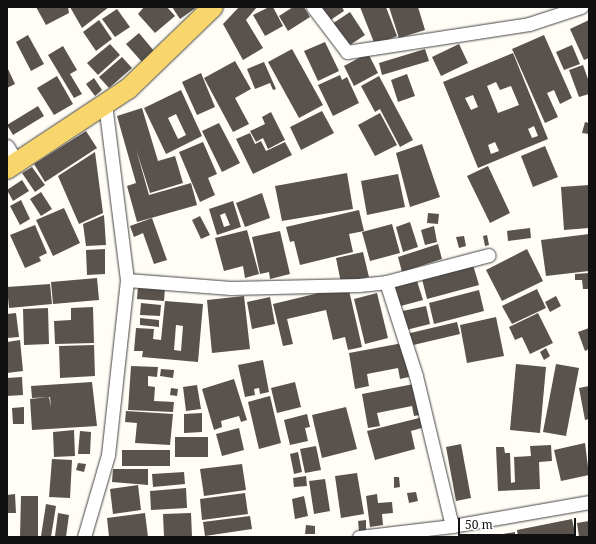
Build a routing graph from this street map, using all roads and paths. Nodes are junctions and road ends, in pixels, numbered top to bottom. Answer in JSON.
{"nodes":[{"id":1,"x":213,"y":7,"type":"edge"},
{"id":2,"x":313,"y":7,"type":"edge"},
{"id":3,"x":581,"y":7,"type":"edge"},
{"id":4,"x":105,"y":104,"type":"junction"},
{"id":5,"x":10,"y":159,"type":"edge"},
{"id":6,"x":489,"y":254,"type":"dead end"},
{"id":7,"x":127,"y":280,"type":"junction"},
{"id":8,"x":386,"y":282,"type":"junction"},
{"id":9,"x":589,"y":502,"type":"edge"},
{"id":10,"x":452,"y":526,"type":"junction"},
{"id":11,"x":84,"y":537,"type":"edge"},
{"id":12,"x":359,"y":537,"type":"edge"}],
"edges":[{"from":1,"to":4,"type":"main road"},
{"from":2,"to":3,"type":"street"},
{"from":4,"to":5,"type":"main road"},
{"from":4,"to":7,"type":"street"},
{"from":6,"to":8,"type":"street"},
{"from":7,"to":8,"type":"street"},
{"from":7,"to":11,"type":"street"},
{"from":8,"to":10,"type":"street"},
{"from":9,"to":10,"type":"street"},
{"from":10,"to":12,"type":"street"}]}
